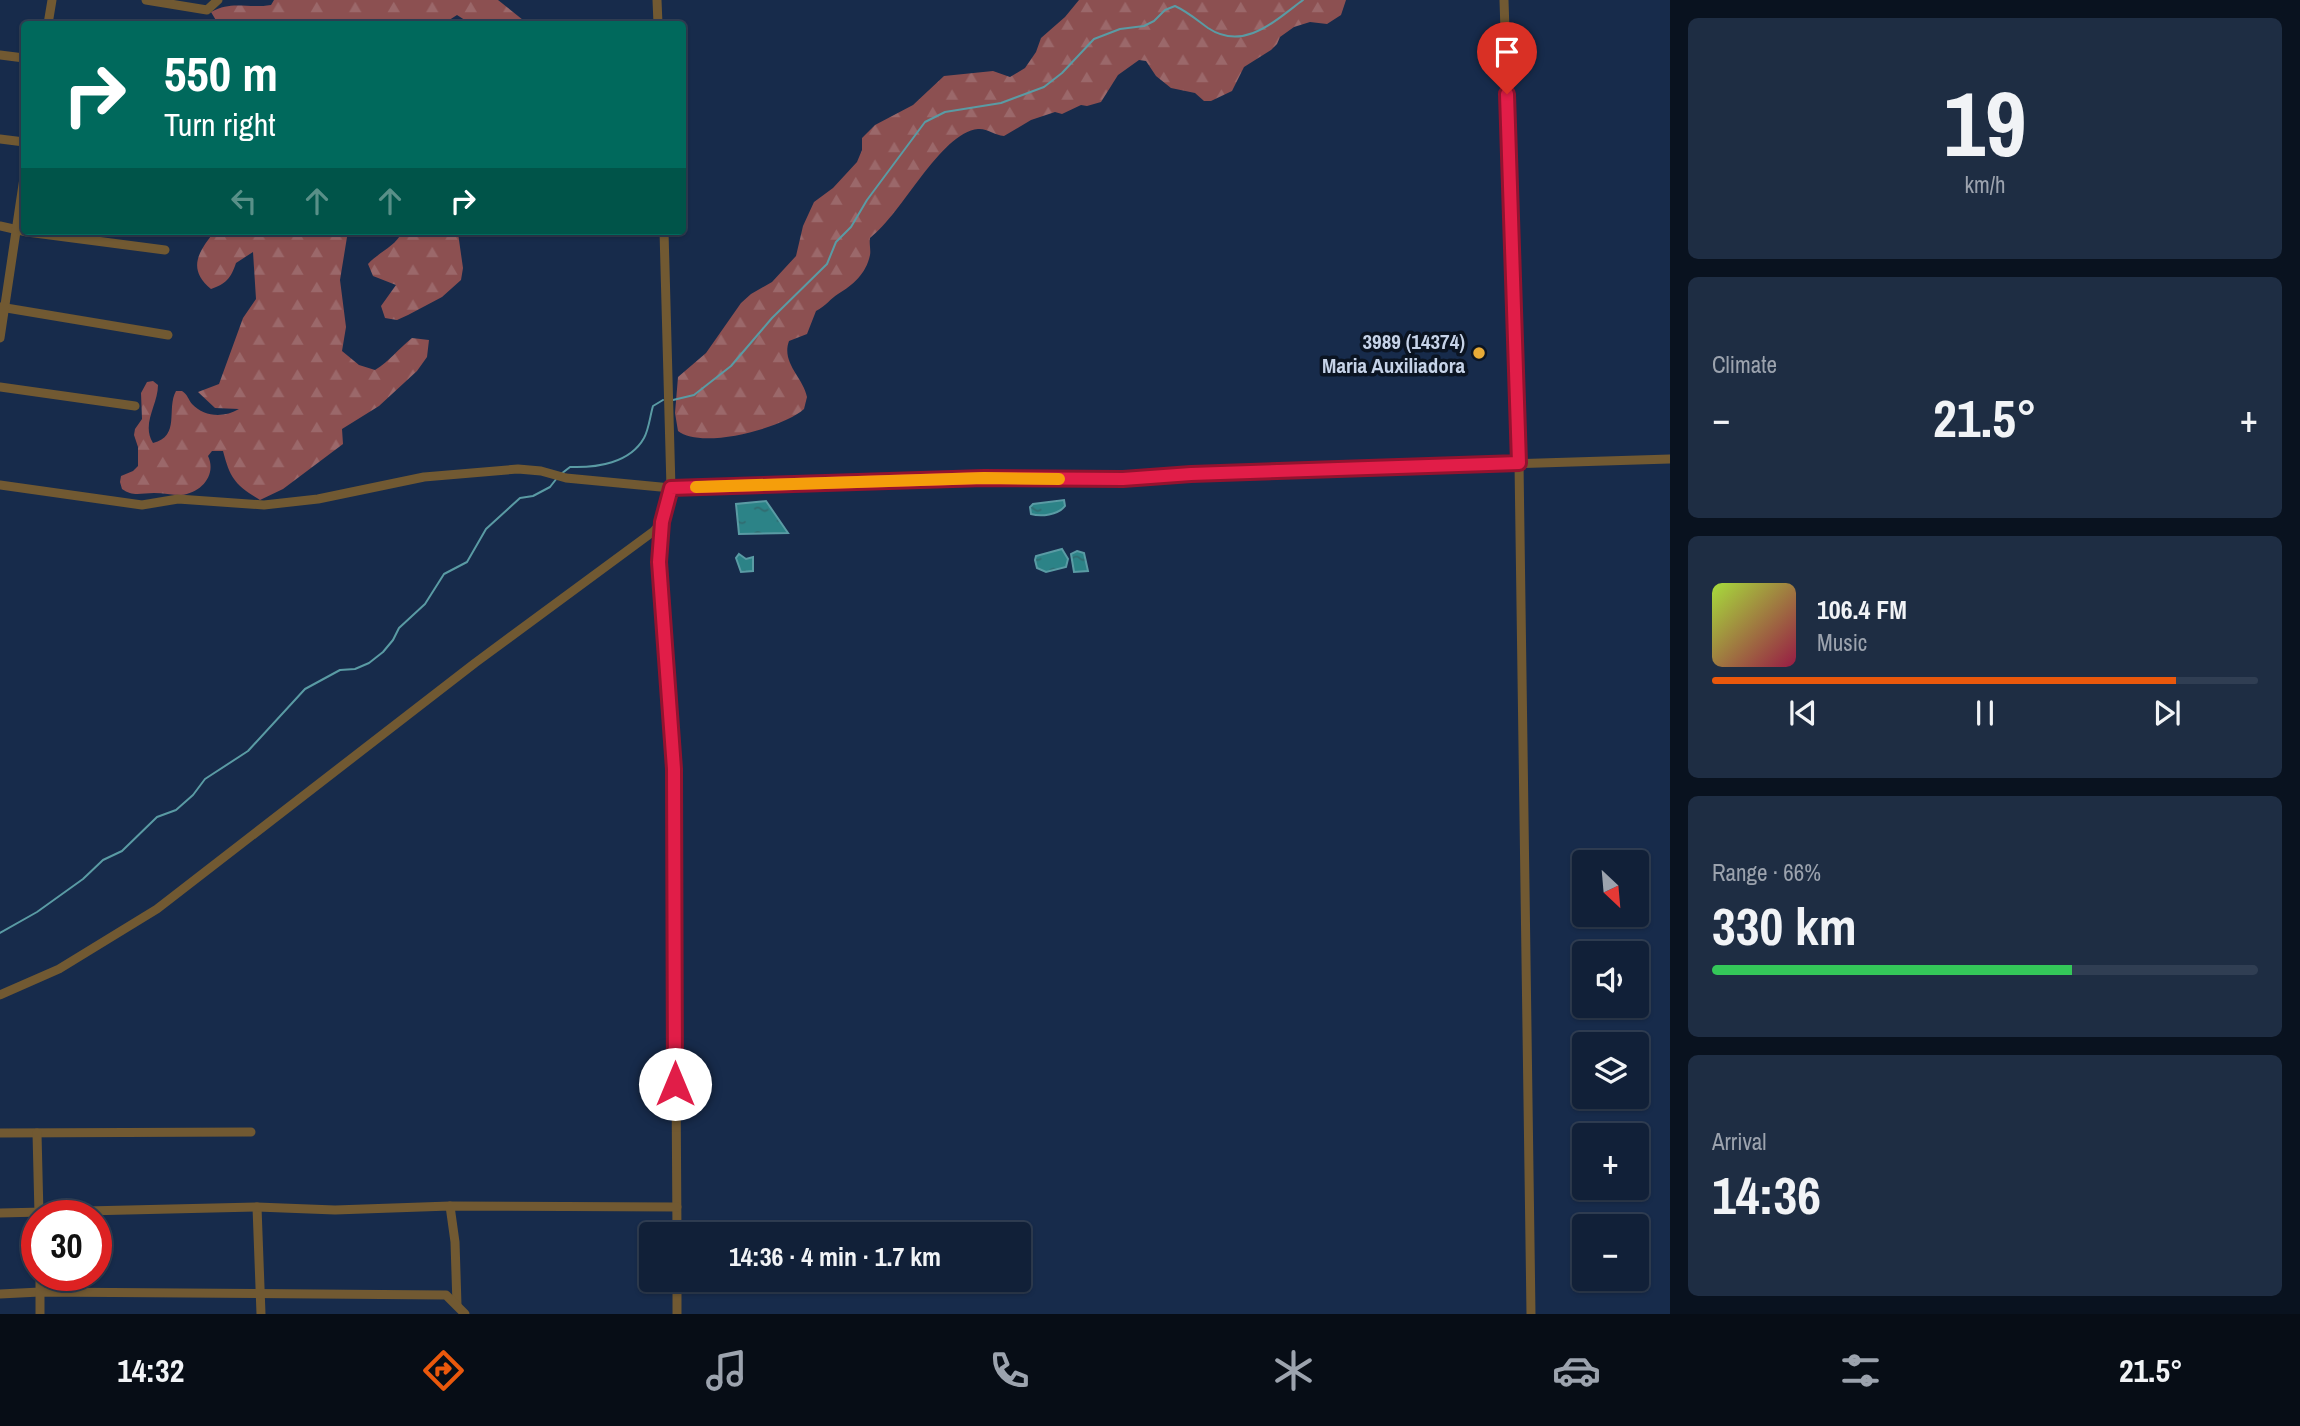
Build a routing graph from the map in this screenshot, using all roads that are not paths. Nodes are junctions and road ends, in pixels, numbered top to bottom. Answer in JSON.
{"nodes":[{"id":1,"x":52,"y":0,"type":"edge"},
{"id":2,"x":146,"y":0,"type":"edge"},
{"id":3,"x":218,"y":0,"type":"edge"},
{"id":4,"x":657,"y":0,"type":"edge"},
{"id":5,"x":1504,"y":0,"type":"edge"},
{"id":6,"x":48,"y":21,"type":"edge"},
{"id":7,"x":658,"y":21,"type":"edge"},
{"id":8,"x":0,"y":55,"type":"edge"},
{"id":9,"x":21,"y":58,"type":"edge"},
{"id":10,"x":0,"y":139,"type":"edge"},
{"id":11,"x":21,"y":142,"type":"edge"},
{"id":12,"x":21,"y":198,"type":"edge"},
{"id":13,"x":0,"y":226,"type":"edge"},
{"id":14,"x":16,"y":230,"type":"junction"},
{"id":15,"x":21,"y":231,"type":"edge"},
{"id":16,"x":53,"y":235,"type":"edge"},
{"id":17,"x":664,"y":235,"type":"edge"},
{"id":18,"x":165,"y":250,"type":"dead end"},
{"id":19,"x":2,"y":307,"type":"edge"},
{"id":20,"x":168,"y":335,"type":"dead end"},
{"id":21,"x":0,"y":338,"type":"edge"},
{"id":22,"x":0,"y":387,"type":"edge"},
{"id":23,"x":135,"y":406,"type":"dead end"},
{"id":24,"x":1670,"y":459,"type":"edge"},
{"id":25,"x":1519,"y":463,"type":"junction"},
{"id":26,"x":0,"y":485,"type":"edge"},
{"id":27,"x":671,"y":488,"type":"junction"},
{"id":28,"x":662,"y":522,"type":"junction"},
{"id":29,"x":0,"y":995,"type":"edge"},
{"id":30,"x":251,"y":1132,"type":"dead end"},
{"id":31,"x":0,"y":1133,"type":"edge"},
{"id":32,"x":37,"y":1133,"type":"junction"},
{"id":33,"x":39,"y":1200,"type":"edge"},
{"id":34,"x":450,"y":1206,"type":"junction"},
{"id":35,"x":257,"y":1207,"type":"junction"},
{"id":36,"x":677,"y":1207,"type":"junction"},
{"id":37,"x":112,"y":1212,"type":"edge"},
{"id":38,"x":0,"y":1213,"type":"edge"},
{"id":39,"x":21,"y":1214,"type":"edge"},
{"id":40,"x":677,"y":1222,"type":"edge"},
{"id":41,"x":40,"y":1292,"type":"junction"},
{"id":42,"x":677,"y":1292,"type":"edge"},
{"id":43,"x":260,"y":1293,"type":"junction"},
{"id":44,"x":0,"y":1294,"type":"edge"},
{"id":45,"x":458,"y":1310,"type":"edge"},
{"id":46,"x":40,"y":1314,"type":"edge"},
{"id":47,"x":261,"y":1314,"type":"edge"},
{"id":48,"x":465,"y":1314,"type":"edge"},
{"id":49,"x":677,"y":1314,"type":"edge"},
{"id":50,"x":1531,"y":1314,"type":"edge"}],
"edges":[{"from":1,"to":6,"type":"street"},
{"from":2,"to":3,"type":"street"},
{"from":4,"to":7,"type":"street"},
{"from":5,"to":25,"type":"street"},
{"from":8,"to":9,"type":"street"},
{"from":10,"to":11,"type":"street"},
{"from":12,"to":14,"type":"street"},
{"from":13,"to":14,"type":"street"},
{"from":14,"to":15,"type":"street"},
{"from":14,"to":19,"type":"street"},
{"from":16,"to":18,"type":"street"},
{"from":17,"to":27,"type":"street"},
{"from":19,"to":20,"type":"street"},
{"from":19,"to":21,"type":"street"},
{"from":22,"to":23,"type":"street"},
{"from":24,"to":25,"type":"street"},
{"from":25,"to":27,"type":"street"},
{"from":25,"to":50,"type":"street"},
{"from":26,"to":27,"type":"street"},
{"from":27,"to":28,"type":"street"},
{"from":28,"to":29,"type":"street"},
{"from":28,"to":36,"type":"street"},
{"from":30,"to":32,"type":"street"},
{"from":31,"to":32,"type":"street"},
{"from":32,"to":33,"type":"street"},
{"from":34,"to":35,"type":"street"},
{"from":34,"to":36,"type":"street"},
{"from":34,"to":45,"type":"street"},
{"from":35,"to":37,"type":"street"},
{"from":35,"to":43,"type":"street"},
{"from":36,"to":40,"type":"street"},
{"from":38,"to":39,"type":"street"},
{"from":41,"to":43,"type":"street"},
{"from":41,"to":44,"type":"street"},
{"from":41,"to":46,"type":"street"},
{"from":42,"to":49,"type":"street"},
{"from":43,"to":45,"type":"street"},
{"from":43,"to":47,"type":"street"},
{"from":45,"to":48,"type":"street"}]}
